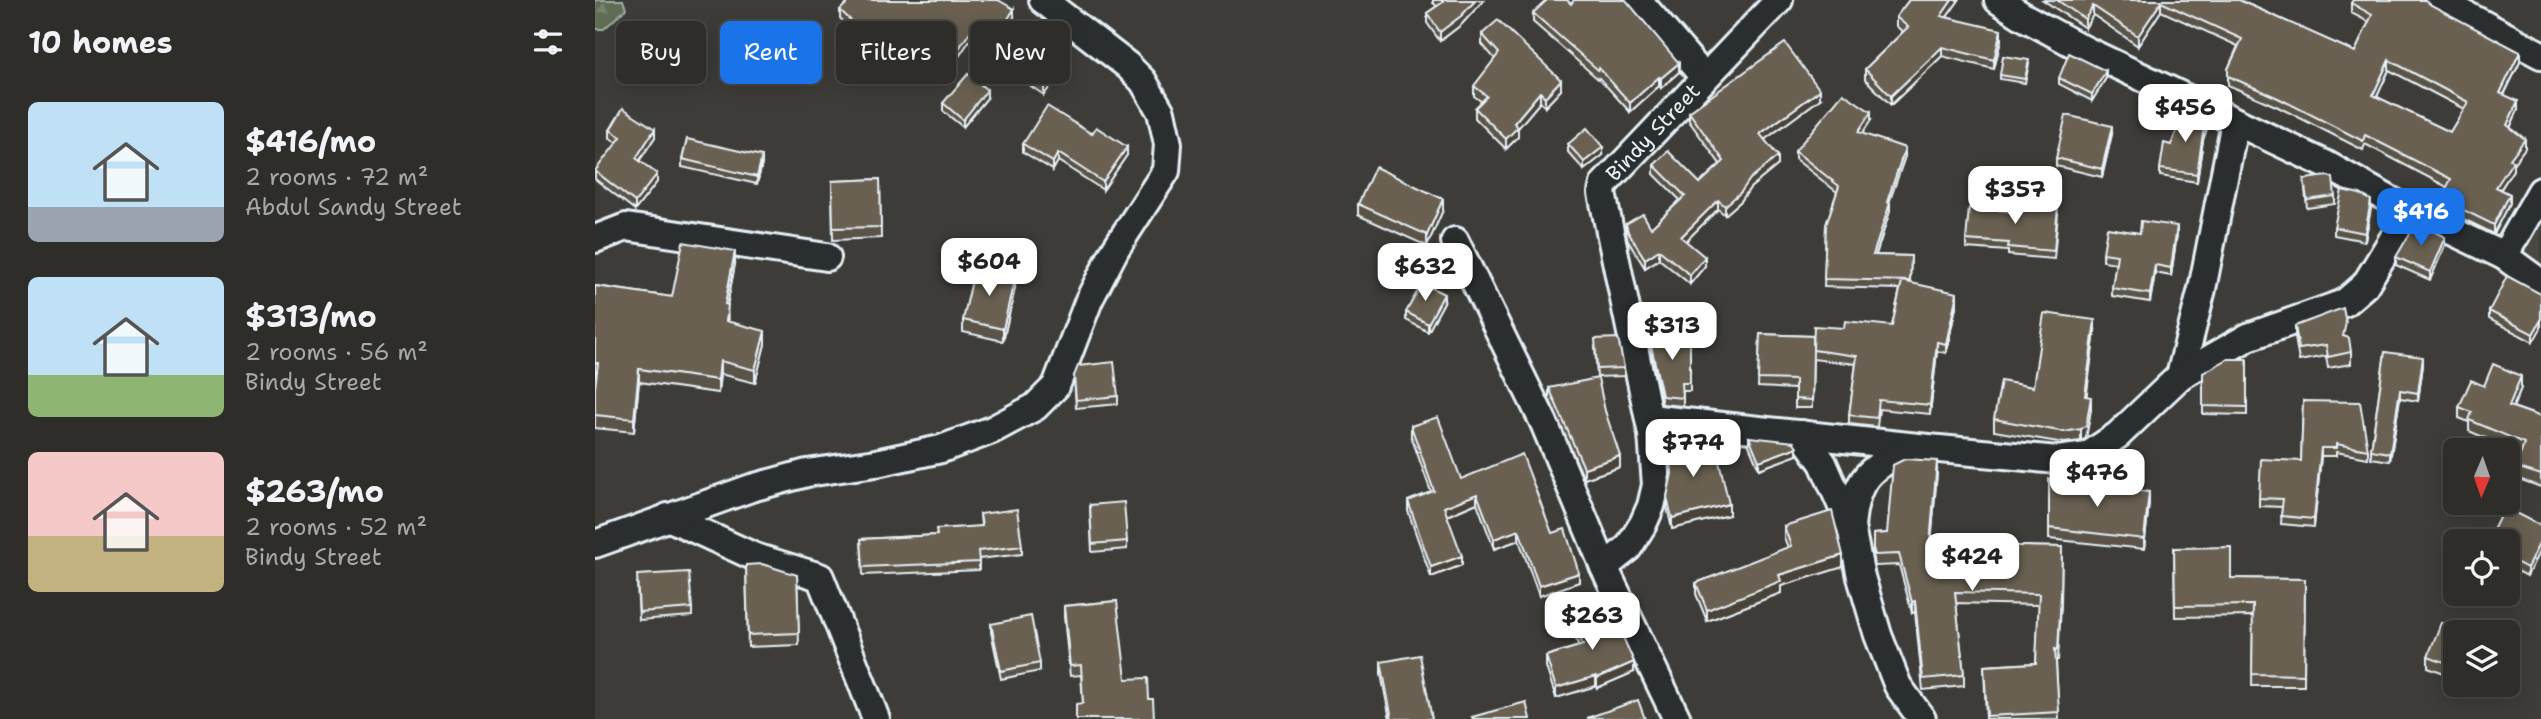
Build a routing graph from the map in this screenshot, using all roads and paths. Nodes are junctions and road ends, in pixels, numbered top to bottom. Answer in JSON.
{"nodes":[{"id":1,"x":1043,"y":0,"type":"edge"},
{"id":2,"x":1638,"y":0,"type":"edge"},
{"id":3,"x":1779,"y":0,"type":"edge"},
{"id":4,"x":1998,"y":0,"type":"edge"},
{"id":5,"x":2438,"y":0,"type":"edge"},
{"id":6,"x":2541,"y":55,"type":"edge"},
{"id":7,"x":1704,"y":77,"type":"junction"},
{"id":8,"x":2235,"y":122,"type":"junction"},
{"id":9,"x":2541,"y":191,"type":"edge"},
{"id":10,"x":2410,"y":211,"type":"junction"},
{"id":11,"x":595,"y":240,"type":"edge"},
{"id":12,"x":1455,"y":241,"type":"dead end"},
{"id":13,"x":2504,"y":256,"type":"junction"},
{"id":14,"x":827,"y":257,"type":"dead end"},
{"id":15,"x":2541,"y":283,"type":"edge"},
{"id":16,"x":2180,"y":376,"type":"junction"},
{"id":17,"x":1649,"y":418,"type":"junction"},
{"id":18,"x":1802,"y":434,"type":"junction"},
{"id":19,"x":1918,"y":447,"type":"junction"},
{"id":20,"x":668,"y":517,"type":"junction"},
{"id":21,"x":1851,"y":527,"type":"junction"},
{"id":22,"x":595,"y":544,"type":"edge"},
{"id":23,"x":1604,"y":567,"type":"junction"},
{"id":24,"x":876,"y":719,"type":"edge"},
{"id":25,"x":1678,"y":719,"type":"edge"},
{"id":26,"x":1922,"y":719,"type":"edge"}],
"edges":[{"from":1,"to":20,"type":"street"},
{"from":2,"to":7,"type":"street"},
{"from":3,"to":7,"type":"street","name":"Bindy Street"},
{"from":4,"to":8,"type":"street"},
{"from":5,"to":6,"type":"street"},
{"from":7,"to":17,"type":"street","name":"Bindy Street"},
{"from":8,"to":10,"type":"street"},
{"from":8,"to":16,"type":"street"},
{"from":9,"to":13,"type":"street"},
{"from":10,"to":13,"type":"street"},
{"from":10,"to":16,"type":"street"},
{"from":11,"to":14,"type":"street"},
{"from":12,"to":23,"type":"street"},
{"from":13,"to":15,"type":"street"},
{"from":16,"to":19,"type":"street"},
{"from":17,"to":18,"type":"street"},
{"from":17,"to":23,"type":"street","name":"Bindy Street"},
{"from":18,"to":19,"type":"street"},
{"from":18,"to":21,"type":"street"},
{"from":19,"to":21,"type":"street"},
{"from":20,"to":22,"type":"street"},
{"from":20,"to":24,"type":"street"},
{"from":21,"to":26,"type":"street"},
{"from":23,"to":25,"type":"street"}]}
